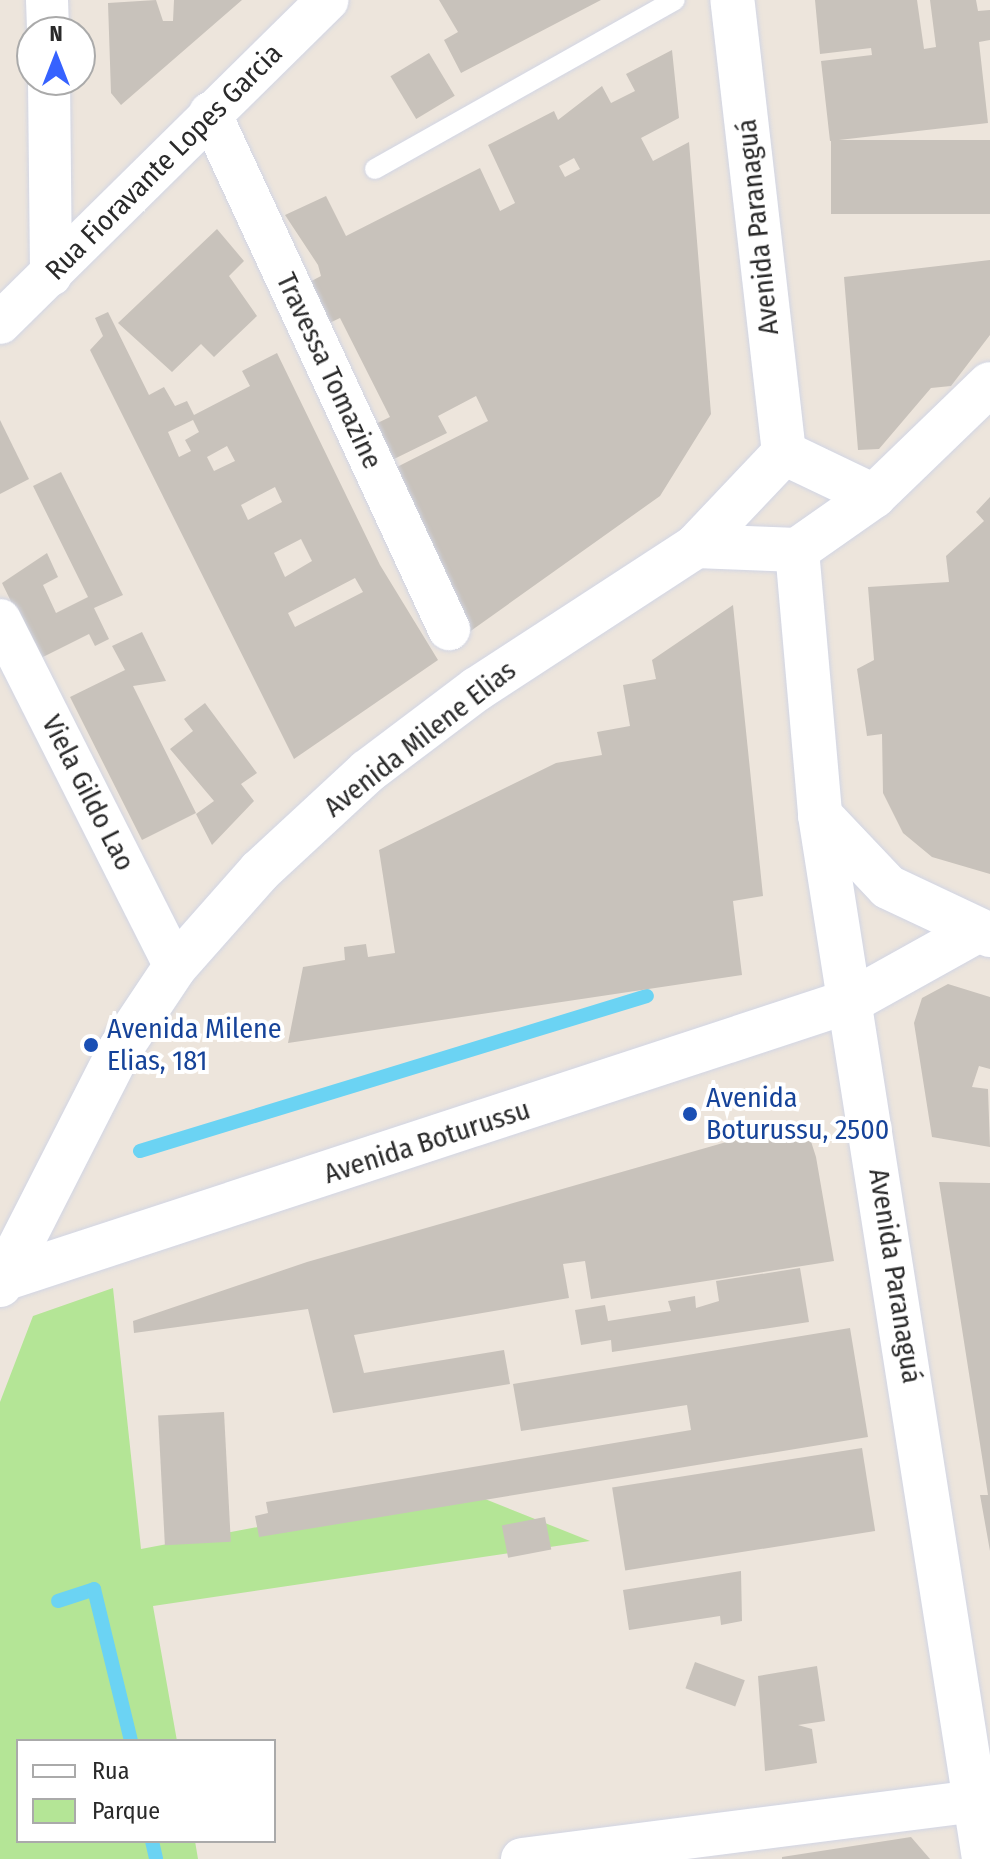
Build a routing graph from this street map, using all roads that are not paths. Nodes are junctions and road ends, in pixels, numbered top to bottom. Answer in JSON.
{"nodes":[{"id":1,"x":328,"y":0,"type":"edge"},
{"id":2,"x":675,"y":0,"type":"edge"},
{"id":3,"x":732,"y":0,"type":"edge"},
{"id":4,"x":49,"y":96,"type":"edge"},
{"id":5,"x":210,"y":113,"type":"junction"},
{"id":6,"x":375,"y":169,"type":"dead end"},
{"id":7,"x":51,"y":275,"type":"junction"},
{"id":8,"x":0,"y":323,"type":"edge"},
{"id":9,"x":990,"y":384,"type":"edge"},
{"id":10,"x":784,"y":453,"type":"junction"},
{"id":11,"x":874,"y":496,"type":"junction"},
{"id":12,"x":696,"y":546,"type":"junction"},
{"id":13,"x":797,"y":550,"type":"junction"},
{"id":14,"x":0,"y":620,"type":"edge"},
{"id":15,"x":449,"y":629,"type":"dead end"},
{"id":16,"x":820,"y":815,"type":"junction"},
{"id":17,"x":986,"y":932,"type":"edge"},
{"id":18,"x":175,"y":967,"type":"junction"},
{"id":19,"x":853,"y":1000,"type":"junction"},
{"id":20,"x":1,"y":1281,"type":"edge"},
{"id":21,"x":982,"y":1804,"type":"edge"},
{"id":22,"x":522,"y":1859,"type":"edge"},
{"id":23,"x":984,"y":1859,"type":"edge"}],
"edges":[{"from":1,"to":5,"type":"street","name":"Rua Fioravante Lopes Garcia"},
{"from":2,"to":6,"type":"lane"},
{"from":3,"to":10,"type":"main road","name":"Avenida Paranaguá"},
{"from":4,"to":7,"type":"street"},
{"from":5,"to":7,"type":"street","name":"Rua Fioravante Lopes Garcia"},
{"from":5,"to":15,"type":"street","name":"Travessa Tomazine"},
{"from":7,"to":8,"type":"street","name":"Rua Fioravante Lopes Garcia"},
{"from":9,"to":11,"type":"main road"},
{"from":10,"to":11,"type":"main road"},
{"from":10,"to":12,"type":"main road"},
{"from":11,"to":13,"type":"main road"},
{"from":12,"to":13,"type":"main road"},
{"from":12,"to":18,"type":"main road","name":"Avenida Milene Elias"},
{"from":13,"to":16,"type":"main road","name":"Avenida Paranaguá"},
{"from":14,"to":18,"type":"street","name":"Viela Gildo Lao"},
{"from":16,"to":17,"type":"main road"},
{"from":16,"to":19,"type":"main road","name":"Avenida Paranaguá"},
{"from":17,"to":19,"type":"main road","name":"Avenida Boturussu"},
{"from":18,"to":20,"type":"main road","name":"Avenida Milene Elias"},
{"from":19,"to":20,"type":"main road","name":"Avenida Boturussu"},
{"from":19,"to":21,"type":"main road","name":"Avenida Paranaguá"},
{"from":21,"to":22,"type":"street"},
{"from":21,"to":23,"type":"main road","name":"Avenida Paranaguá"}]}
